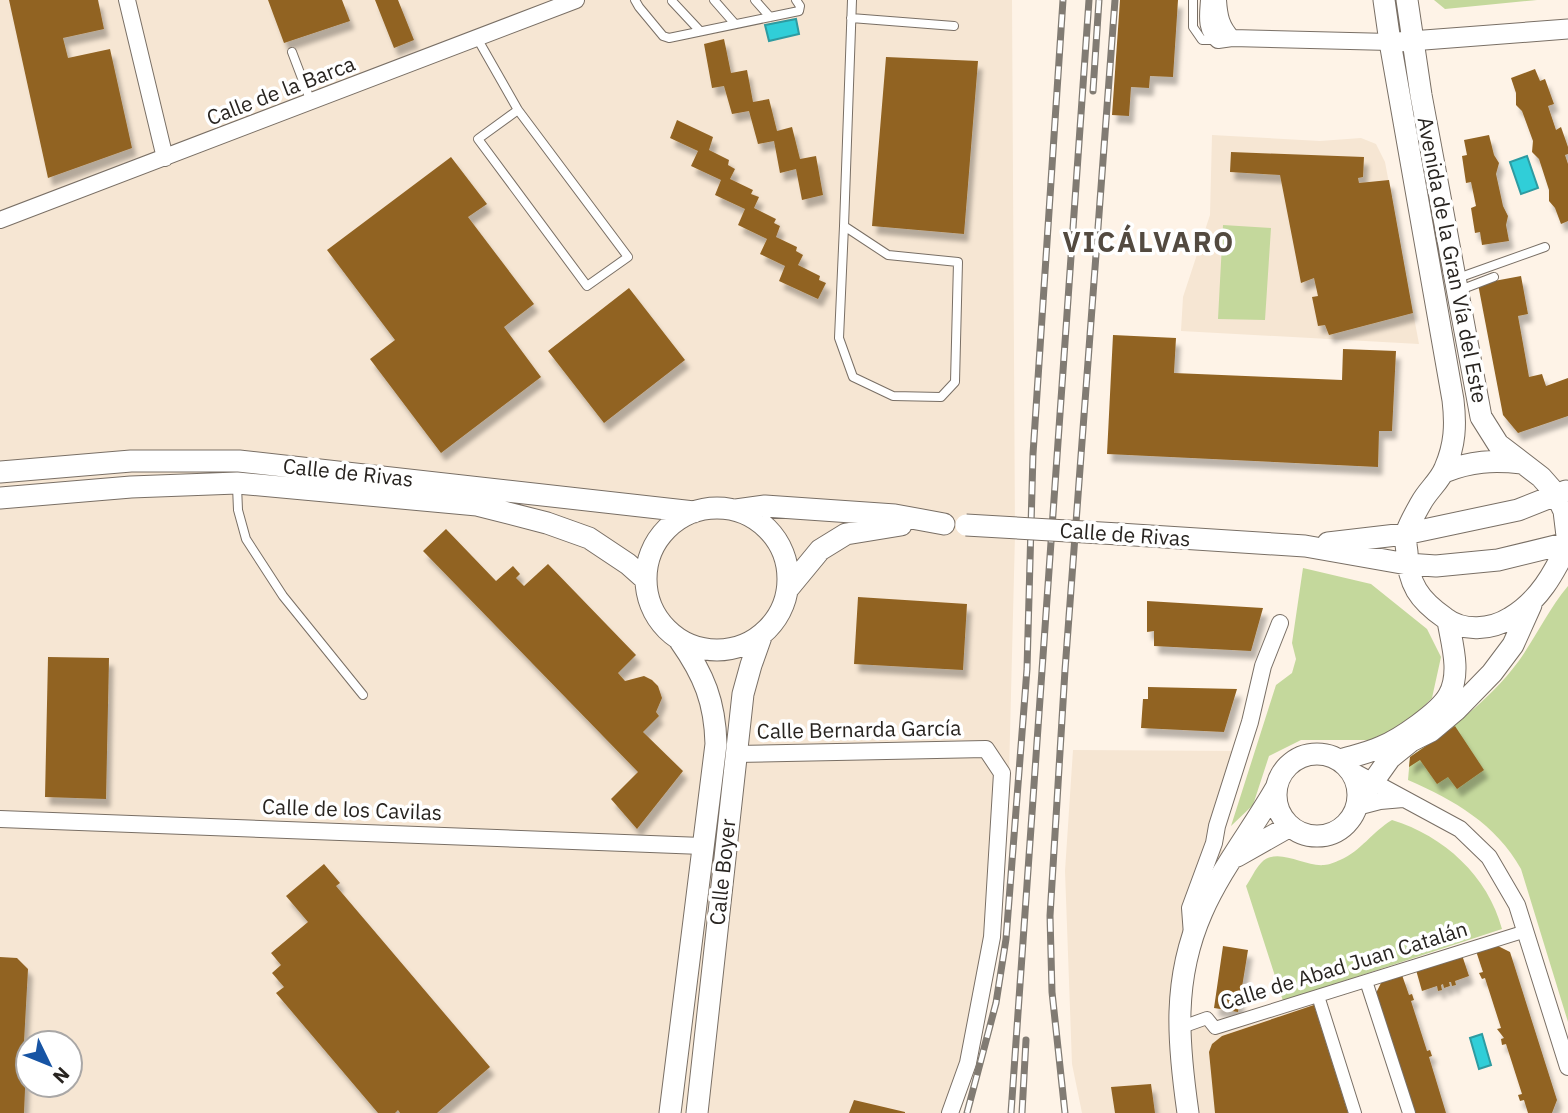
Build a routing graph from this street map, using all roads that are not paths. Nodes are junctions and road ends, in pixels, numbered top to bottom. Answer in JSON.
{"nodes":[{"id":1,"x":127,"y":0,"type":"edge"},
{"id":2,"x":576,"y":0,"type":"edge"},
{"id":3,"x":635,"y":0,"type":"edge"},
{"id":4,"x":714,"y":0,"type":"edge"},
{"id":5,"x":755,"y":0,"type":"edge"},
{"id":6,"x":796,"y":0,"type":"edge"},
{"id":7,"x":852,"y":0,"type":"edge"},
{"id":8,"x":1193,"y":0,"type":"edge"},
{"id":9,"x":1209,"y":0,"type":"edge"},
{"id":10,"x":1218,"y":0,"type":"edge"},
{"id":11,"x":1384,"y":0,"type":"edge"},
{"id":12,"x":1407,"y":0,"type":"edge"},
{"id":13,"x":672,"y":1,"type":"edge"},
{"id":14,"x":770,"y":17,"type":"junction"},
{"id":15,"x":851,"y":18,"type":"junction"},
{"id":16,"x":735,"y":24,"type":"junction"},
{"id":17,"x":954,"y":26,"type":"dead end"},
{"id":18,"x":1568,"y":29,"type":"edge"},
{"id":19,"x":701,"y":31,"type":"junction"},
{"id":20,"x":477,"y":38,"type":"junction"},
{"id":21,"x":1225,"y":39,"type":"junction"},
{"id":22,"x":1390,"y":42,"type":"junction"},
{"id":23,"x":1412,"y":42,"type":"junction"},
{"id":24,"x":292,"y":52,"type":"dead end"},
{"id":25,"x":312,"y":102,"type":"junction"},
{"id":26,"x":518,"y":110,"type":"junction"},
{"id":27,"x":165,"y":158,"type":"junction"},
{"id":28,"x":0,"y":220,"type":"edge"},
{"id":29,"x":844,"y":226,"type":"junction"},
{"id":30,"x":1545,"y":247,"type":"dead end"},
{"id":31,"x":1494,"y":277,"type":"dead end"},
{"id":32,"x":1456,"y":286,"type":"junction"},
{"id":33,"x":1522,"y":463,"type":"junction"},
{"id":34,"x":0,"y":472,"type":"edge"},
{"id":35,"x":1444,"y":472,"type":"junction"},
{"id":36,"x":237,"y":483,"type":"junction"},
{"id":37,"x":1562,"y":492,"type":"edge"},
{"id":38,"x":0,"y":498,"type":"edge"},
{"id":39,"x":736,"y":510,"type":"junction"},
{"id":40,"x":694,"y":512,"type":"junction"},
{"id":41,"x":944,"y":524,"type":"junction"},
{"id":42,"x":1405,"y":534,"type":"junction"},
{"id":43,"x":1568,"y":544,"type":"edge"},
{"id":44,"x":1305,"y":546,"type":"junction"},
{"id":45,"x":1407,"y":564,"type":"junction"},
{"id":46,"x":646,"y":580,"type":"junction"},
{"id":47,"x":788,"y":590,"type":"junction"},
{"id":48,"x":1533,"y":600,"type":"junction"},
{"id":49,"x":1448,"y":621,"type":"junction"},
{"id":50,"x":1280,"y":623,"type":"dead end"},
{"id":51,"x":762,"y":634,"type":"junction"},
{"id":52,"x":680,"y":640,"type":"junction"},
{"id":53,"x":363,"y":695,"type":"dead end"},
{"id":54,"x":736,"y":754,"type":"junction"},
{"id":55,"x":1390,"y":758,"type":"junction"},
{"id":56,"x":1345,"y":765,"type":"junction"},
{"id":57,"x":1372,"y":782,"type":"junction"},
{"id":58,"x":1276,"y":788,"type":"junction"},
{"id":59,"x":1403,"y":799,"type":"junction"},
{"id":60,"x":1357,"y":805,"type":"junction"},
{"id":61,"x":0,"y":818,"type":"edge"},
{"id":62,"x":1290,"y":826,"type":"junction"},
{"id":63,"x":1214,"y":843,"type":"junction"},
{"id":64,"x":702,"y":846,"type":"junction"},
{"id":65,"x":1232,"y":859,"type":"junction"},
{"id":66,"x":1526,"y":931,"type":"junction"},
{"id":67,"x":1192,"y":940,"type":"junction"},
{"id":68,"x":1366,"y":981,"type":"junction"},
{"id":69,"x":1318,"y":996,"type":"junction"},
{"id":70,"x":1179,"y":1028,"type":"junction"},
{"id":71,"x":1568,"y":1067,"type":"edge"},
{"id":72,"x":670,"y":1113,"type":"edge"},
{"id":73,"x":697,"y":1113,"type":"edge"},
{"id":74,"x":950,"y":1113,"type":"edge"},
{"id":75,"x":1188,"y":1113,"type":"edge"},
{"id":76,"x":1355,"y":1113,"type":"edge"},
{"id":77,"x":1409,"y":1113,"type":"edge"}],
"edges":[{"from":1,"to":27,"type":"street"},
{"from":2,"to":20,"type":"street","name":"Calle de la Barca"},
{"from":3,"to":19,"type":"lane"},
{"from":4,"to":16,"type":"lane"},
{"from":5,"to":14,"type":"lane"},
{"from":6,"to":14,"type":"lane"},
{"from":7,"to":15,"type":"lane"},
{"from":8,"to":21,"type":"lane"},
{"from":9,"to":21,"type":"street"},
{"from":10,"to":21,"type":"street"},
{"from":11,"to":22,"type":"main road","name":"Avenida de la Gran Vía del Este"},
{"from":12,"to":23,"type":"main road","name":"Avenida de la Gran Vía del Este"},
{"from":13,"to":19,"type":"lane"},
{"from":14,"to":16,"type":"lane"},
{"from":15,"to":17,"type":"lane"},
{"from":15,"to":29,"type":"lane"},
{"from":16,"to":19,"type":"lane"},
{"from":18,"to":23,"type":"street"},
{"from":20,"to":25,"type":"street","name":"Calle de la Barca"},
{"from":20,"to":26,"type":"lane"},
{"from":21,"to":22,"type":"street"},
{"from":22,"to":23,"type":"street"},
{"from":22,"to":35,"type":"main road","name":"Avenida de la Gran Vía del Este"},
{"from":23,"to":32,"type":"main road","name":"Avenida de la Gran Vía del Este"},
{"from":24,"to":25,"type":"lane"},
{"from":25,"to":27,"type":"street","name":"Calle de la Barca"},
{"from":26,"to":26,"type":"lane"},
{"from":27,"to":28,"type":"street","name":"Calle de la Barca"},
{"from":29,"to":29,"type":"lane"},
{"from":30,"to":32,"type":"lane"},
{"from":31,"to":32,"type":"lane"},
{"from":32,"to":33,"type":"main road","name":"Avenida de la Gran Vía del Este"},
{"from":33,"to":35,"type":"main road"},
{"from":33,"to":37,"type":"main road","name":"Avenida de la Gran Vía del Este"},
{"from":34,"to":40,"type":"main road","name":"Calle de Rivas"},
{"from":35,"to":42,"type":"main road","name":"Avenida de la Gran Vía del Este"},
{"from":36,"to":38,"type":"main road","name":"Calle de Rivas"},
{"from":36,"to":46,"type":"main road","name":"Calle de Rivas"},
{"from":36,"to":53,"type":"lane"},
{"from":37,"to":42,"type":"main road","name":"Calle de Rivas"},
{"from":37,"to":43,"type":"main road","name":"Avenida de la Gran Vía del Este"},
{"from":39,"to":40,"type":"main road"},
{"from":39,"to":41,"type":"main road","name":"Calle de Rivas"},
{"from":39,"to":47,"type":"main road"},
{"from":40,"to":46,"type":"main road"},
{"from":41,"to":44,"type":"main road","name":"Calle de Rivas","bridge":true},
{"from":41,"to":47,"type":"main road","name":"Calle de Rivas"},
{"from":42,"to":44,"type":"main road","name":"Calle de Rivas"},
{"from":42,"to":45,"type":"main road"},
{"from":43,"to":45,"type":"main road","name":"Calle de Rivas"},
{"from":43,"to":48,"type":"main road"},
{"from":44,"to":45,"type":"main road","name":"Calle de Rivas"},
{"from":45,"to":49,"type":"main road"},
{"from":46,"to":52,"type":"main road"},
{"from":47,"to":51,"type":"main road"},
{"from":48,"to":49,"type":"main road"},
{"from":48,"to":55,"type":"main road"},
{"from":49,"to":56,"type":"main road"},
{"from":50,"to":63,"type":"street"},
{"from":51,"to":52,"type":"main road"},
{"from":51,"to":54,"type":"main road","name":"Calle Boyer"},
{"from":52,"to":64,"type":"main road","name":"Calle Boyer"},
{"from":54,"to":73,"type":"main road","name":"Calle Boyer"},
{"from":54,"to":74,"type":"street","name":"Calle Bernarda García"},
{"from":55,"to":57,"type":"main road"},
{"from":55,"to":59,"type":"street"},
{"from":56,"to":57,"type":"street"},
{"from":56,"to":58,"type":"main road"},
{"from":56,"to":60,"type":"main road"},
{"from":57,"to":59,"type":"street"},
{"from":57,"to":60,"type":"main road"},
{"from":58,"to":62,"type":"main road"},
{"from":58,"to":65,"type":"main road"},
{"from":59,"to":60,"type":"street"},
{"from":59,"to":66,"type":"street"},
{"from":60,"to":62,"type":"main road"},
{"from":61,"to":64,"type":"street","name":"Calle de los Cavilas"},
{"from":62,"to":65,"type":"main road"},
{"from":63,"to":65,"type":"street"},
{"from":63,"to":67,"type":"street"},
{"from":64,"to":72,"type":"main road","name":"Calle Boyer"},
{"from":65,"to":67,"type":"main road"},
{"from":66,"to":68,"type":"street","name":"Calle de Abad Juan Catalán"},
{"from":66,"to":71,"type":"street"},
{"from":67,"to":70,"type":"main road"},
{"from":68,"to":69,"type":"street","name":"Calle de Abad Juan Catalán"},
{"from":68,"to":77,"type":"street"},
{"from":69,"to":70,"type":"street","name":"Calle de Abad Juan Catalán"},
{"from":69,"to":76,"type":"street"},
{"from":70,"to":75,"type":"main road"}]}
